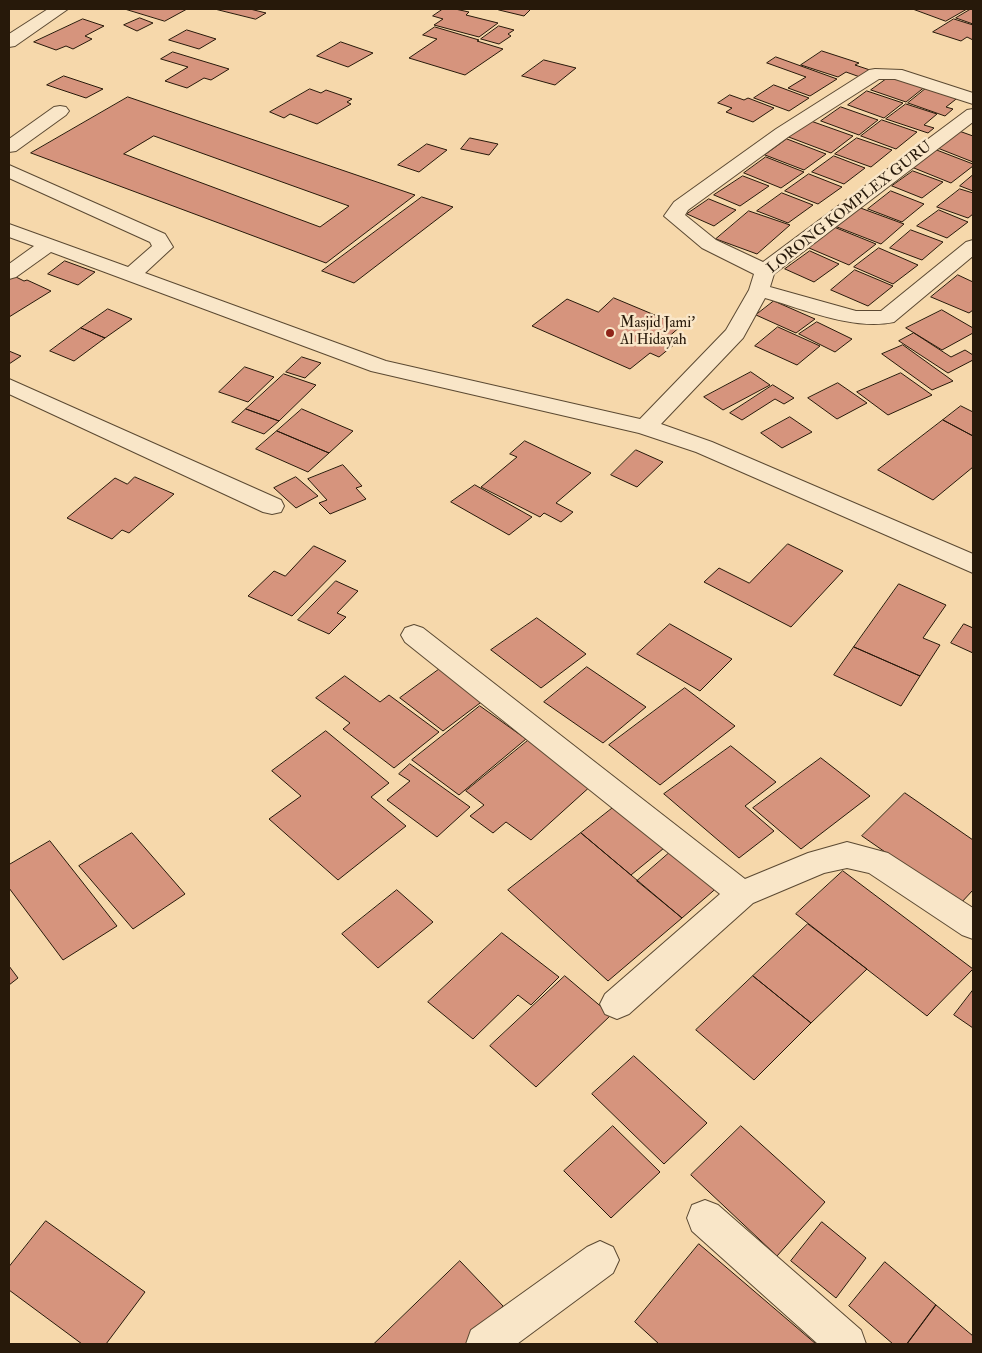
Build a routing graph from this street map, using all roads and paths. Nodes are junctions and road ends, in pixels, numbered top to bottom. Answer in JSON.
{"nodes":[{"id":1,"x":60,"y":9,"type":"edge"},
{"id":2,"x":9,"y":42,"type":"edge"},
{"id":3,"x":973,"y":99,"type":"edge"},
{"id":4,"x":60,"y":111,"type":"dead end"},
{"id":5,"x":973,"y":114,"type":"edge"},
{"id":6,"x":9,"y":147,"type":"edge"},
{"id":7,"x":9,"y":171,"type":"edge"},
{"id":8,"x":9,"y":230,"type":"edge"},
{"id":9,"x":48,"y":245,"type":"junction"},
{"id":10,"x":973,"y":246,"type":"edge"},
{"id":11,"x":765,"y":270,"type":"junction"},
{"id":12,"x":9,"y":273,"type":"edge"},
{"id":13,"x":131,"y":275,"type":"junction"},
{"id":14,"x":759,"y":290,"type":"junction"},
{"id":15,"x":9,"y":386,"type":"edge"},
{"id":16,"x":645,"y":427,"type":"junction"},
{"id":17,"x":272,"y":506,"type":"dead end"},
{"id":18,"x":973,"y":564,"type":"edge"},
{"id":19,"x":414,"y":635,"type":"dead end"},
{"id":20,"x":742,"y":894,"type":"junction"},
{"id":21,"x":973,"y":925,"type":"edge"},
{"id":22,"x":617,"y":1004,"type":"dead end"},
{"id":23,"x":705,"y":1218,"type":"dead end"},
{"id":24,"x":600,"y":1260,"type":"dead end"},
{"id":25,"x":485,"y":1344,"type":"edge"},
{"id":26,"x":846,"y":1344,"type":"edge"}],
"edges":[{"from":1,"to":2,"type":"street"},
{"from":3,"to":11,"type":"street"},
{"from":4,"to":6,"type":"street"},
{"from":5,"to":11,"type":"street","name":"LORONG KOMPLEX GURU"},
{"from":7,"to":13,"type":"street"},
{"from":8,"to":9,"type":"street"},
{"from":9,"to":12,"type":"street"},
{"from":9,"to":13,"type":"street"},
{"from":10,"to":14,"type":"street"},
{"from":11,"to":14,"type":"street","name":"LORONG KOMPLEX GURU"},
{"from":13,"to":16,"type":"street"},
{"from":14,"to":16,"type":"street","name":"LORONG KOMPLEX GURU"},
{"from":15,"to":17,"type":"street"},
{"from":16,"to":18,"type":"street"},
{"from":19,"to":20,"type":"street"},
{"from":20,"to":21,"type":"street"},
{"from":20,"to":22,"type":"street"},
{"from":23,"to":26,"type":"street"},
{"from":24,"to":25,"type":"street"}]}
